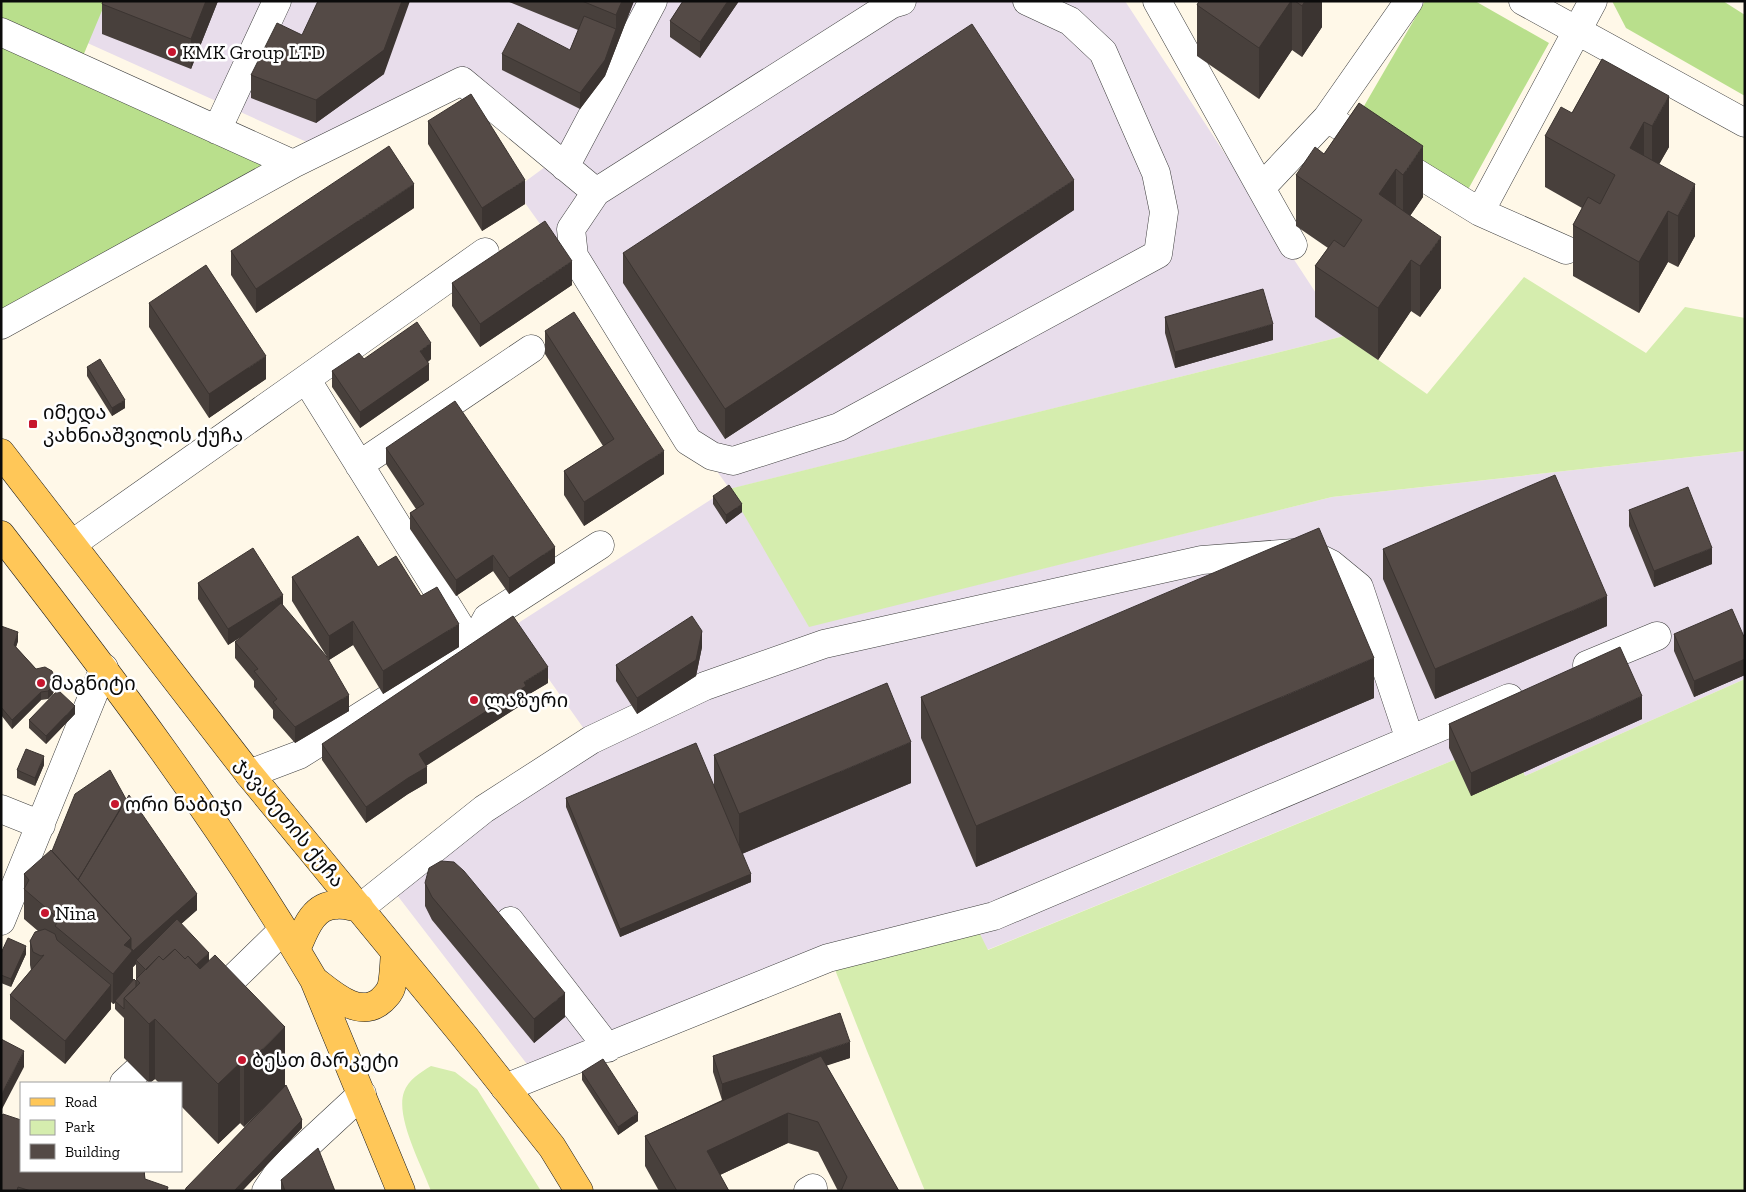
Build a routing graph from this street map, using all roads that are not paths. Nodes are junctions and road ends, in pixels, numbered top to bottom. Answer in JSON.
{"nodes":[{"id":1,"x":277,"y":1,"type":"edge"},
{"id":2,"x":652,"y":1,"type":"edge"},
{"id":3,"x":902,"y":1,"type":"edge"},
{"id":4,"x":1027,"y":1,"type":"edge"},
{"id":5,"x":1157,"y":1,"type":"edge"},
{"id":6,"x":1409,"y":1,"type":"edge"},
{"id":7,"x":1523,"y":1,"type":"edge"},
{"id":8,"x":1593,"y":1,"type":"edge"},
{"id":9,"x":1577,"y":30,"type":"junction"},
{"id":10,"x":1,"y":32,"type":"edge"},
{"id":11,"x":1327,"y":118,"type":"junction"},
{"id":12,"x":1745,"y":123,"type":"edge"},
{"id":13,"x":217,"y":130,"type":"junction"},
{"id":14,"x":293,"y":164,"type":"junction"},
{"id":15,"x":565,"y":166,"type":"junction"},
{"id":16,"x":1261,"y":188,"type":"junction"},
{"id":17,"x":596,"y":192,"type":"junction"},
{"id":18,"x":1480,"y":212,"type":"junction"},
{"id":19,"x":1294,"y":245,"type":"dead end"},
{"id":20,"x":1566,"y":250,"type":"dead end"},
{"id":21,"x":485,"y":252,"type":"dead end"},
{"id":22,"x":1,"y":325,"type":"edge"},
{"id":23,"x":531,"y":349,"type":"dead end"},
{"id":24,"x":306,"y":379,"type":"junction"},
{"id":25,"x":1,"y":453,"type":"edge"},
{"id":26,"x":359,"y":466,"type":"junction"},
{"id":27,"x":1,"y":535,"type":"edge"},
{"id":28,"x":72,"y":544,"type":"junction"},
{"id":29,"x":600,"y":545,"type":"dead end"},
{"id":30,"x":1657,"y":636,"type":"dead end"},
{"id":31,"x":472,"y":646,"type":"junction"},
{"id":32,"x":104,"y":668,"type":"junction"},
{"id":33,"x":1566,"y":674,"type":"edge"},
{"id":34,"x":1529,"y":690,"type":"edge"},
{"id":35,"x":1410,"y":740,"type":"junction"},
{"id":36,"x":249,"y":774,"type":"junction"},
{"id":37,"x":1,"y":809,"type":"edge"},
{"id":38,"x":41,"y":825,"type":"junction"},
{"id":39,"x":360,"y":908,"type":"junction"},
{"id":40,"x":1,"y":921,"type":"edge"},
{"id":41,"x":510,"y":921,"type":"dead end"},
{"id":42,"x":290,"y":940,"type":"junction"},
{"id":43,"x":395,"y":952,"type":"junction"},
{"id":44,"x":314,"y":980,"type":"junction"},
{"id":45,"x":190,"y":1020,"type":"edge"},
{"id":46,"x":608,"y":1048,"type":"junction"},
{"id":47,"x":505,"y":1088,"type":"junction"},
{"id":48,"x":362,"y":1094,"type":"junction"},
{"id":49,"x":266,"y":1191,"type":"edge"},
{"id":50,"x":401,"y":1191,"type":"edge"},
{"id":51,"x":579,"y":1191,"type":"edge"}],
"edges":[{"from":1,"to":13,"type":"street"},
{"from":2,"to":15,"type":"street"},
{"from":3,"to":17,"type":"street"},
{"from":4,"to":17,"type":"street"},
{"from":5,"to":16,"type":"street"},
{"from":6,"to":11,"type":"street"},
{"from":7,"to":9,"type":"street"},
{"from":8,"to":9,"type":"street"},
{"from":9,"to":12,"type":"street"},
{"from":9,"to":18,"type":"street"},
{"from":10,"to":13,"type":"street"},
{"from":11,"to":16,"type":"street"},
{"from":11,"to":18,"type":"street"},
{"from":13,"to":14,"type":"street"},
{"from":14,"to":15,"type":"street"},
{"from":14,"to":22,"type":"street"},
{"from":15,"to":17,"type":"street"},
{"from":16,"to":19,"type":"street"},
{"from":18,"to":20,"type":"street"},
{"from":21,"to":24,"type":"street"},
{"from":23,"to":26,"type":"street"},
{"from":24,"to":26,"type":"street"},
{"from":24,"to":28,"type":"street"},
{"from":25,"to":28,"type":"main road","name":"ჯავახეთის ქუჩა"},
{"from":26,"to":31,"type":"street"},
{"from":27,"to":32,"type":"main road"},
{"from":28,"to":36,"type":"main road","name":"ჯავახეთის ქუჩა"},
{"from":29,"to":31,"type":"street"},
{"from":30,"to":33,"type":"street"},
{"from":31,"to":36,"type":"street"},
{"from":32,"to":38,"type":"street"},
{"from":32,"to":42,"type":"main road"},
{"from":34,"to":35,"type":"street"},
{"from":35,"to":39,"type":"street"},
{"from":35,"to":46,"type":"street"},
{"from":36,"to":39,"type":"main road","name":"ჯავახეთის ქუჩა"},
{"from":37,"to":38,"type":"street"},
{"from":38,"to":40,"type":"street"},
{"from":39,"to":42,"type":"main road"},
{"from":39,"to":43,"type":"main road","name":"ჯავახეთის ქუჩა"},
{"from":41,"to":46,"type":"street"},
{"from":42,"to":44,"type":"main road"},
{"from":42,"to":45,"type":"street"},
{"from":43,"to":44,"type":"main road"},
{"from":43,"to":47,"type":"main road","name":"ჯავახეთის ქუჩა"},
{"from":44,"to":48,"type":"main road"},
{"from":46,"to":47,"type":"street"},
{"from":47,"to":51,"type":"main road","name":"ჯავახეთის ქუჩა"},
{"from":48,"to":49,"type":"street"},
{"from":48,"to":50,"type":"main road"}]}
